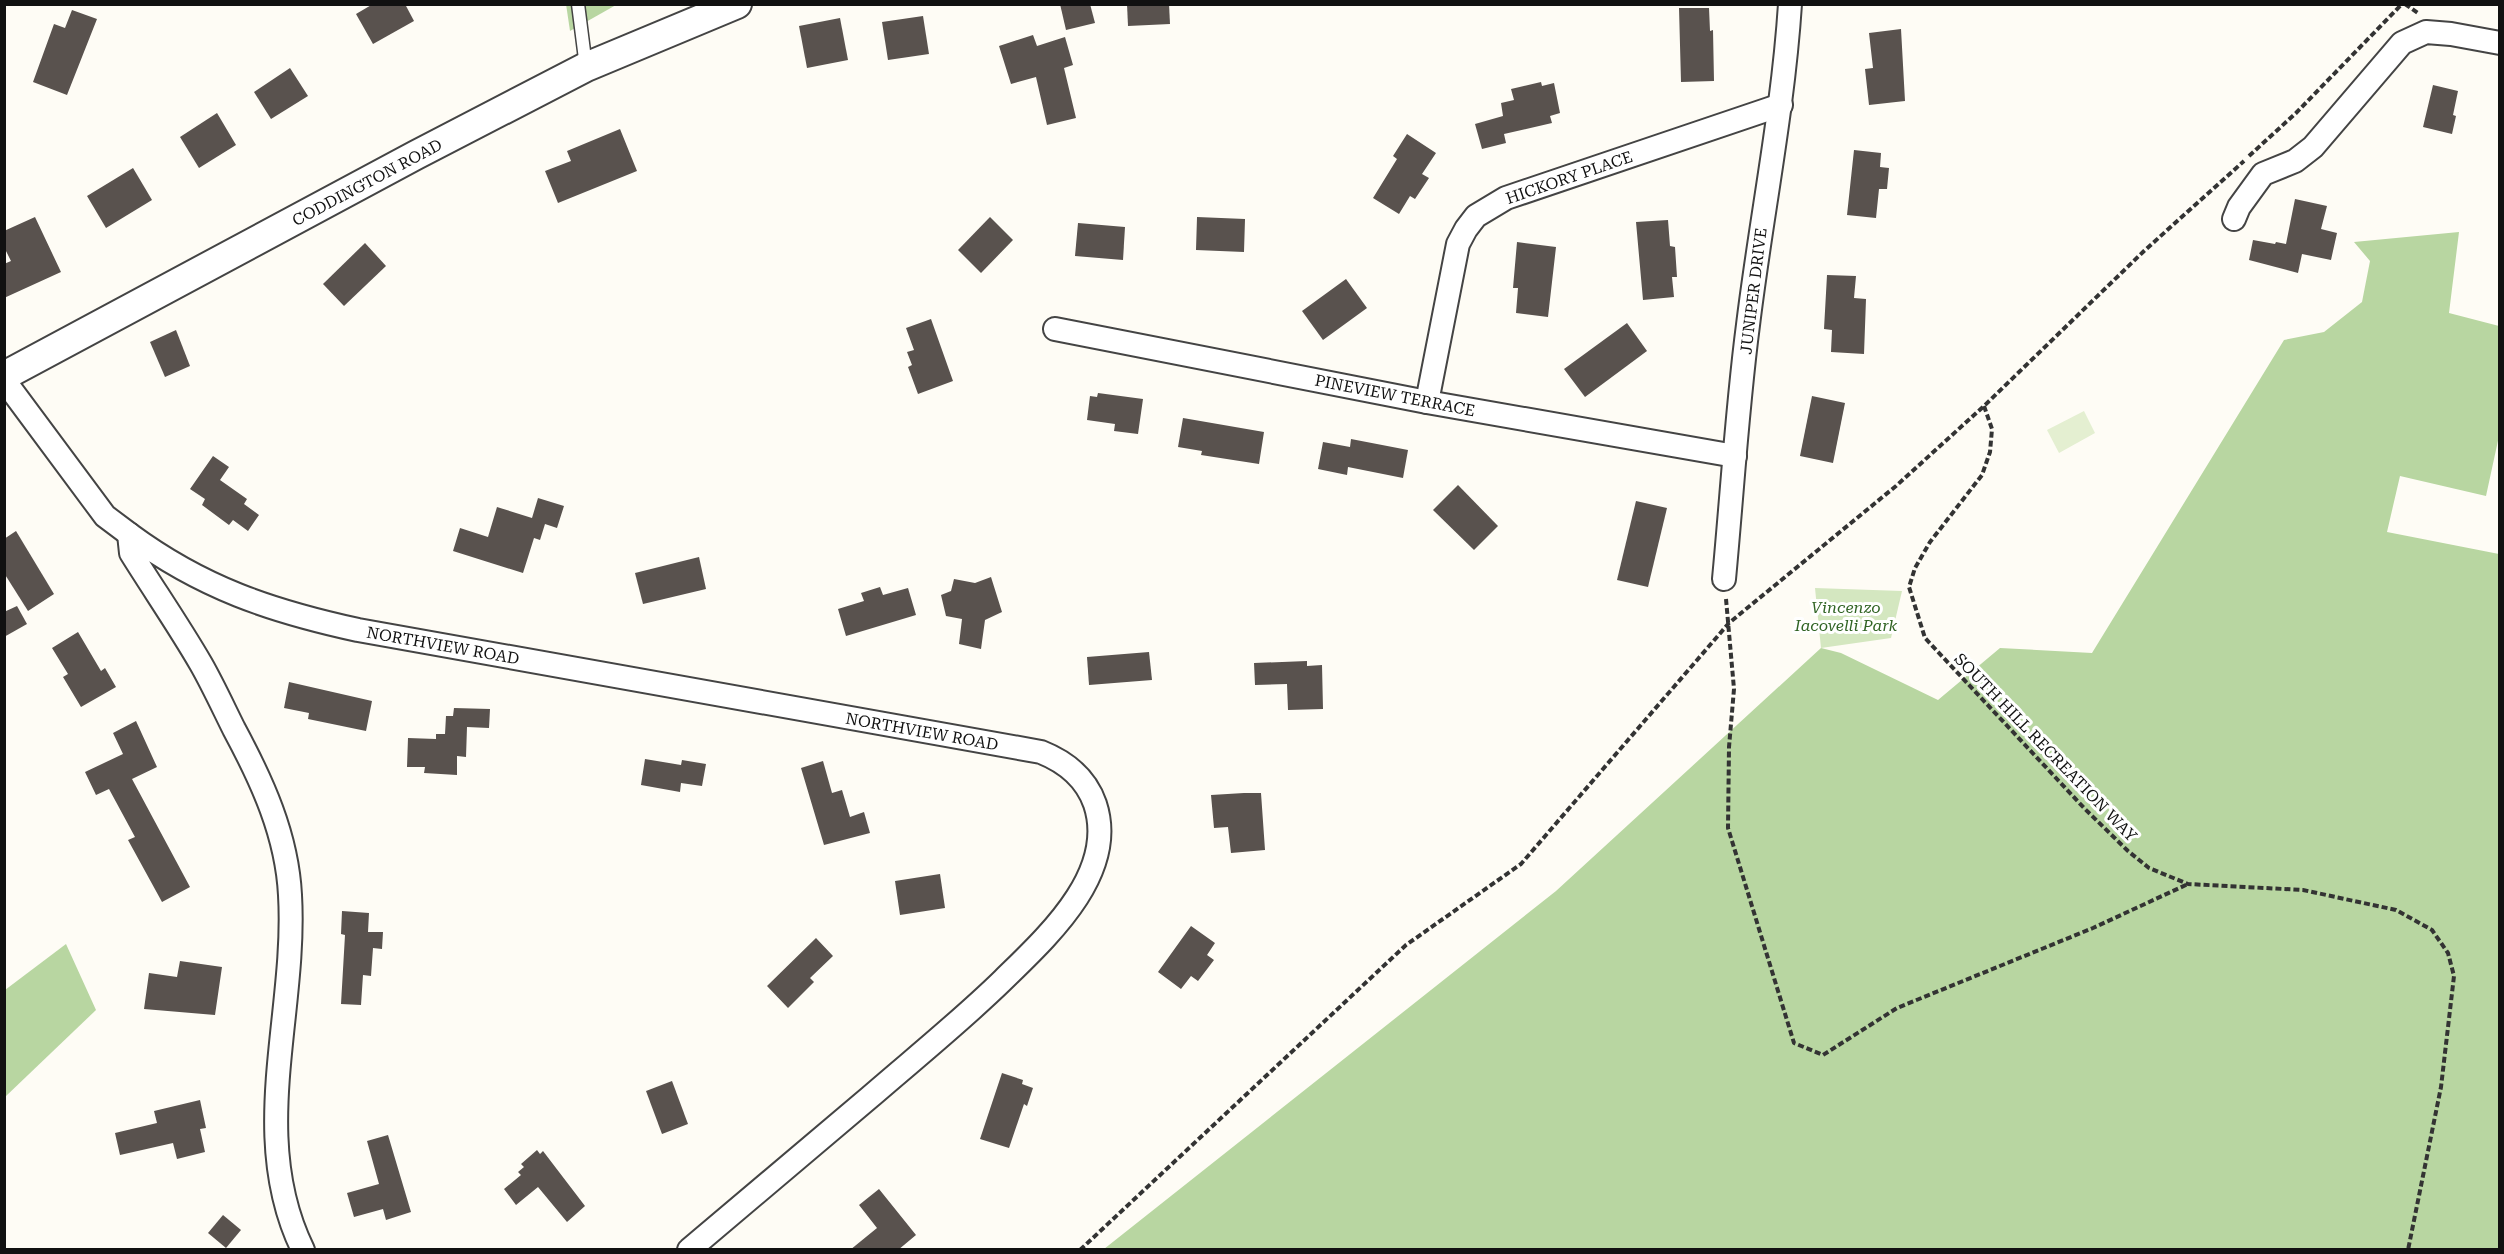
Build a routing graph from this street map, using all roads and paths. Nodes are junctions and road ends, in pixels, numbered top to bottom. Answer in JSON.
{"nodes":[{"id":1,"x":578,"y":4,"type":"edge"},
{"id":2,"x":737,"y":4,"type":"edge"},
{"id":3,"x":1790,"y":4,"type":"edge"},
{"id":4,"x":2402,"y":4,"type":"edge"},
{"id":5,"x":2499,"y":43,"type":"edge"},
{"id":6,"x":586,"y":67,"type":"junction"},
{"id":7,"x":1781,"y":105,"type":"junction"},
{"id":8,"x":2234,"y":219,"type":"dead end"},
{"id":9,"x":1055,"y":329,"type":"dead end"},
{"id":10,"x":4,"y":378,"type":"edge"},
{"id":11,"x":1427,"y":402,"type":"junction"},
{"id":12,"x":1984,"y":406,"type":"junction"},
{"id":13,"x":1736,"y":456,"type":"junction"},
{"id":14,"x":129,"y":534,"type":"junction"},
{"id":15,"x":1724,"y":579,"type":"joint"},
{"id":16,"x":1729,"y":623,"type":"junction"},
{"id":17,"x":2188,"y":884,"type":"junction"},
{"id":18,"x":303,"y":1250,"type":"edge"},
{"id":19,"x":689,"y":1250,"type":"edge"},
{"id":20,"x":1080,"y":1250,"type":"edge"},
{"id":21,"x":2408,"y":1250,"type":"edge"}],
"edges":[{"from":1,"to":6,"type":"lane"},
{"from":2,"to":6,"type":"street","name":"CODDINGTON ROAD"},
{"from":3,"to":7,"type":"street","name":"JUNIPER DRIVE"},
{"from":4,"to":12,"type":"path"},
{"from":5,"to":8,"type":"street"},
{"from":6,"to":10,"type":"street","name":"CODDINGTON ROAD"},
{"from":7,"to":11,"type":"street","name":"HICKORY PLACE"},
{"from":7,"to":13,"type":"street","name":"JUNIPER DRIVE"},
{"from":9,"to":11,"type":"street","name":"PINEVIEW TERRACE"},
{"from":10,"to":14,"type":"street","name":"NORTHVIEW ROAD"},
{"from":11,"to":13,"type":"street","name":"PINEVIEW TERRACE"},
{"from":12,"to":16,"type":"path"},
{"from":12,"to":17,"type":"path","name":"SOUTH HILL RECREATION WAY"},
{"from":13,"to":15,"type":"street","name":"JUNIPER DRIVE"},
{"from":14,"to":18,"type":"street"},
{"from":14,"to":19,"type":"street","name":"NORTHVIEW ROAD"},
{"from":15,"to":16,"type":"path"},
{"from":16,"to":17,"type":"path"},
{"from":16,"to":20,"type":"path"},
{"from":17,"to":21,"type":"path","name":"SOUTH HILL RECREATION WAY"}]}
